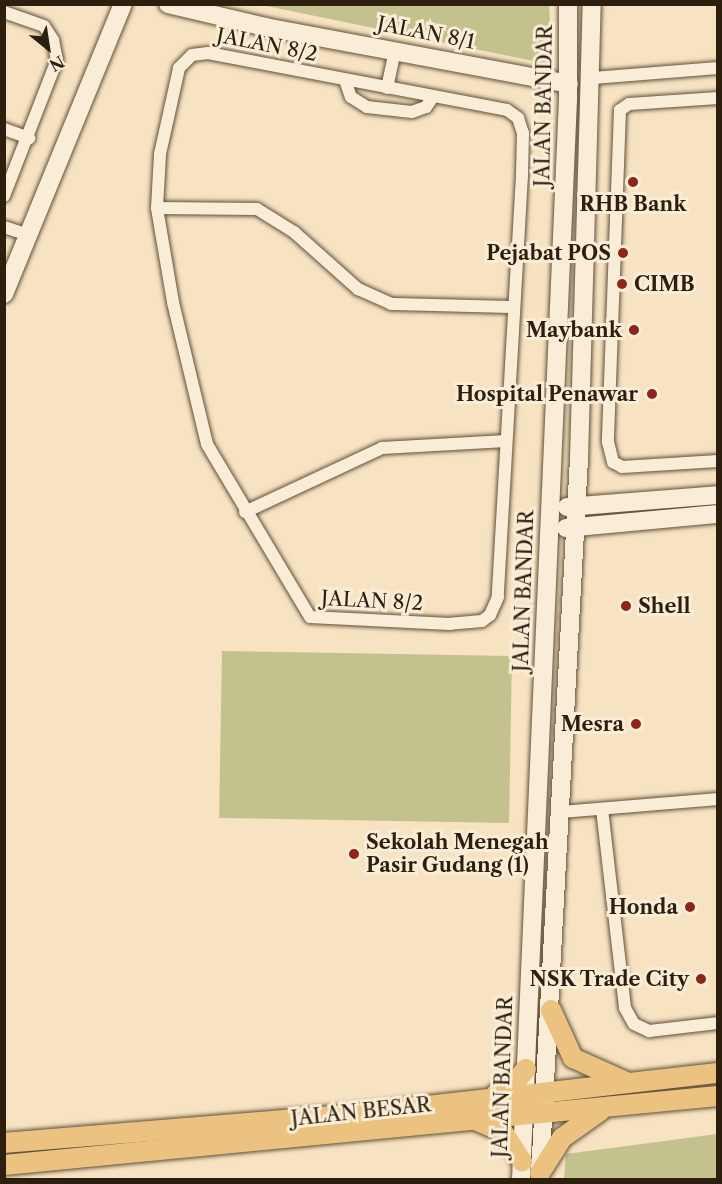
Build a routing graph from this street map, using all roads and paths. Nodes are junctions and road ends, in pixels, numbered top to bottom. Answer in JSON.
{"nodes":[{"id":1,"x":123,"y":4,"type":"edge"},
{"id":2,"x":168,"y":4,"type":"edge"},
{"id":3,"x":568,"y":4,"type":"edge"},
{"id":4,"x":592,"y":4,"type":"edge"},
{"id":5,"x":4,"y":12,"type":"edge"},
{"id":6,"x":395,"y":49,"type":"junction"},
{"id":7,"x":717,"y":68,"type":"edge"},
{"id":8,"x":593,"y":78,"type":"junction"},
{"id":9,"x":345,"y":80,"type":"junction"},
{"id":10,"x":569,"y":84,"type":"junction"},
{"id":11,"x":387,"y":88,"type":"junction"},
{"id":12,"x":433,"y":97,"type":"junction"},
{"id":13,"x":717,"y":98,"type":"edge"},
{"id":14,"x":4,"y":129,"type":"edge"},
{"id":15,"x":28,"y":138,"type":"junction"},
{"id":16,"x":4,"y":196,"type":"edge"},
{"id":17,"x":157,"y":208,"type":"junction"},
{"id":18,"x":4,"y":227,"type":"edge"},
{"id":19,"x":28,"y":236,"type":"junction"},
{"id":20,"x":4,"y":294,"type":"edge"},
{"id":21,"x":514,"y":308,"type":"junction"},
{"id":22,"x":506,"y":441,"type":"junction"},
{"id":23,"x":717,"y":461,"type":"edge"},
{"id":24,"x":717,"y":495,"type":"edge"},
{"id":25,"x":577,"y":506,"type":"junction"},
{"id":26,"x":550,"y":508,"type":"junction"},
{"id":27,"x":245,"y":512,"type":"junction"},
{"id":28,"x":717,"y":514,"type":"edge"},
{"id":29,"x":575,"y":527,"type":"junction"},
{"id":30,"x":549,"y":529,"type":"junction"},
{"id":31,"x":717,"y":800,"type":"edge"},
{"id":32,"x":602,"y":809,"type":"junction"},
{"id":33,"x":561,"y":812,"type":"junction"},
{"id":34,"x":551,"y":1010,"type":"junction"},
{"id":35,"x":717,"y":1023,"type":"edge"},
{"id":36,"x":526,"y":1069,"type":"junction"},
{"id":37,"x":717,"y":1073,"type":"edge"},
{"id":38,"x":628,"y":1083,"type":"junction"},
{"id":39,"x":547,"y":1092,"type":"junction"},
{"id":40,"x":525,"y":1094,"type":"junction"},
{"id":41,"x":717,"y":1096,"type":"edge"},
{"id":42,"x":488,"y":1098,"type":"junction"},
{"id":43,"x":605,"y":1109,"type":"junction"},
{"id":44,"x":544,"y":1114,"type":"junction"},
{"id":45,"x":524,"y":1116,"type":"junction"},
{"id":46,"x":478,"y":1121,"type":"junction"},
{"id":47,"x":4,"y":1143,"type":"edge"},
{"id":48,"x":4,"y":1165,"type":"edge"},
{"id":49,"x":522,"y":1170,"type":"edge"},
{"id":50,"x":540,"y":1176,"type":"edge"}],
"edges":[{"from":1,"to":19,"type":"main road"},
{"from":2,"to":6,"type":"main road","name":"JALAN 8/1"},
{"from":3,"to":10,"type":"main road","name":"JALAN BANDAR"},
{"from":4,"to":8,"type":"main road","name":"JALAN BANDAR"},
{"from":5,"to":15,"type":"street"},
{"from":6,"to":10,"type":"main road","name":"JALAN 8/1"},
{"from":6,"to":11,"type":"street"},
{"from":7,"to":8,"type":"street"},
{"from":8,"to":25,"type":"main road","name":"JALAN BANDAR"},
{"from":9,"to":11,"type":"street","name":"JALAN 8/2"},
{"from":9,"to":12,"type":"street"},
{"from":9,"to":17,"type":"street","name":"JALAN 8/2"},
{"from":10,"to":26,"type":"main road","name":"JALAN BANDAR"},
{"from":11,"to":12,"type":"street","name":"JALAN 8/2"},
{"from":12,"to":21,"type":"street","name":"JALAN 8/2"},
{"from":13,"to":23,"type":"street"},
{"from":14,"to":15,"type":"street"},
{"from":15,"to":16,"type":"street"},
{"from":17,"to":21,"type":"street"},
{"from":17,"to":27,"type":"street","name":"JALAN 8/2"},
{"from":18,"to":19,"type":"street"},
{"from":19,"to":20,"type":"main road"},
{"from":21,"to":22,"type":"street","name":"JALAN 8/2"},
{"from":22,"to":27,"type":"street"},
{"from":22,"to":27,"type":"street","name":"JALAN 8/2"},
{"from":24,"to":25,"type":"main road"},
{"from":25,"to":26,"type":"main road"},
{"from":25,"to":29,"type":"main road","name":"JALAN BANDAR"},
{"from":26,"to":30,"type":"main road","name":"JALAN BANDAR"},
{"from":28,"to":29,"type":"main road"},
{"from":29,"to":30,"type":"main road"},
{"from":29,"to":33,"type":"main road","name":"JALAN BANDAR"},
{"from":30,"to":36,"type":"main road","name":"JALAN BANDAR"},
{"from":31,"to":32,"type":"street"},
{"from":32,"to":33,"type":"street"},
{"from":32,"to":35,"type":"street"},
{"from":33,"to":34,"type":"main road","name":"JALAN BANDAR"},
{"from":34,"to":38,"type":"main road"},
{"from":34,"to":39,"type":"main road","name":"JALAN BANDAR"},
{"from":36,"to":40,"type":"main road","name":"JALAN BANDAR"},
{"from":36,"to":42,"type":"main road"},
{"from":37,"to":38,"type":"main road","name":"JALAN BESAR"},
{"from":38,"to":39,"type":"main road","name":"JALAN BESAR"},
{"from":39,"to":40,"type":"main road","name":"JALAN BESAR"},
{"from":39,"to":44,"type":"main road","name":"JALAN BANDAR"},
{"from":40,"to":42,"type":"main road","name":"JALAN BESAR"},
{"from":40,"to":45,"type":"main road","name":"JALAN BANDAR"},
{"from":41,"to":43,"type":"main road","name":"JALAN BESAR"},
{"from":42,"to":47,"type":"main road","name":"JALAN BESAR"},
{"from":43,"to":44,"type":"main road","name":"JALAN BESAR"},
{"from":43,"to":50,"type":"main road"},
{"from":44,"to":45,"type":"main road","name":"JALAN BESAR"},
{"from":44,"to":50,"type":"main road","name":"JALAN BANDAR"},
{"from":45,"to":46,"type":"main road","name":"JALAN BESAR"},
{"from":45,"to":49,"type":"main road","name":"JALAN BANDAR"},
{"from":46,"to":48,"type":"main road","name":"JALAN BESAR"},
{"from":46,"to":49,"type":"main road"}]}
